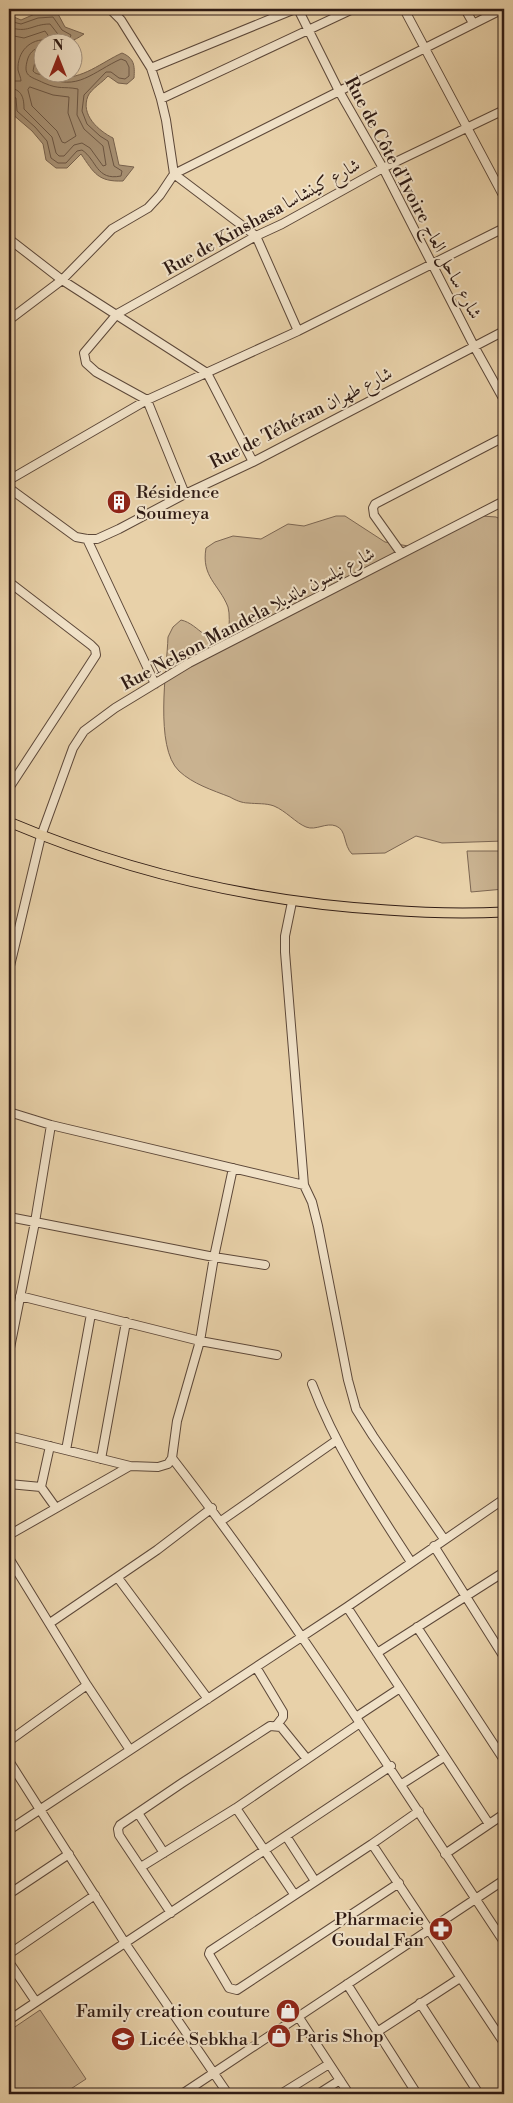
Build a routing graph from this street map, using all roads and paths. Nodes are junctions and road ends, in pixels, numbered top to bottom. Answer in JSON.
{"nodes":[{"id":1,"x":110,"y":9,"type":"edge"},
{"id":2,"x":297,"y":9,"type":"edge"},
{"id":3,"x":353,"y":9,"type":"edge"},
{"id":4,"x":404,"y":9,"type":"edge"},
{"id":5,"x":466,"y":9,"type":"edge"},
{"id":6,"x":503,"y":9,"type":"edge"},
{"id":7,"x":474,"y":23,"type":"junction"},
{"id":8,"x":309,"y":30,"type":"junction"},
{"id":9,"x":425,"y":49,"type":"junction"},
{"id":10,"x":151,"y":68,"type":"junction"},
{"id":11,"x":339,"y":92,"type":"junction"},
{"id":12,"x":161,"y":98,"type":"junction"},
{"id":13,"x":504,"y":110,"type":"edge"},
{"id":14,"x":468,"y":129,"type":"junction"},
{"id":15,"x":383,"y":168,"type":"junction"},
{"id":16,"x":174,"y":174,"type":"junction"},
{"id":17,"x":504,"y":197,"type":"edge"},
{"id":18,"x":504,"y":228,"type":"edge"},
{"id":19,"x":256,"y":236,"type":"junction"},
{"id":20,"x":9,"y":239,"type":"edge"},
{"id":21,"x":433,"y":264,"type":"junction"},
{"id":22,"x":62,"y":280,"type":"junction"},
{"id":23,"x":117,"y":314,"type":"junction"},
{"id":24,"x":9,"y":320,"type":"edge"},
{"id":25,"x":298,"y":331,"type":"junction"},
{"id":26,"x":504,"y":331,"type":"edge"},
{"id":27,"x":474,"y":346,"type":"junction"},
{"id":28,"x":207,"y":373,"type":"junction"},
{"id":29,"x":147,"y":400,"type":"junction"},
{"id":30,"x":504,"y":400,"type":"edge"},
{"id":31,"x":504,"y":437,"type":"edge"},
{"id":32,"x":253,"y":462,"type":"junction"},
{"id":33,"x":9,"y":480,"type":"edge"},
{"id":34,"x":9,"y":488,"type":"edge"},
{"id":35,"x":185,"y":494,"type":"junction"},
{"id":36,"x":504,"y":501,"type":"edge"},
{"id":37,"x":87,"y":539,"type":"junction"},
{"id":38,"x":401,"y":553,"type":"junction"},
{"id":39,"x":9,"y":582,"type":"edge"},
{"id":40,"x":155,"y":684,"type":"junction"},
{"id":41,"x":9,"y":788,"type":"edge"},
{"id":42,"x":9,"y":822,"type":"edge"},
{"id":43,"x":41,"y":836,"type":"junction"},
{"id":44,"x":292,"y":902,"type":"junction"},
{"id":45,"x":504,"y":912,"type":"edge"},
{"id":46,"x":9,"y":970,"type":"edge"},
{"id":47,"x":9,"y":1112,"type":"edge"},
{"id":48,"x":51,"y":1125,"type":"junction"},
{"id":49,"x":233,"y":1168,"type":"junction"},
{"id":50,"x":304,"y":1184,"type":"junction"},
{"id":51,"x":9,"y":1217,"type":"edge"},
{"id":52,"x":35,"y":1222,"type":"junction"},
{"id":53,"x":214,"y":1258,"type":"junction"},
{"id":54,"x":266,"y":1265,"type":"dead end"},
{"id":55,"x":20,"y":1296,"type":"junction"},
{"id":56,"x":91,"y":1314,"type":"junction"},
{"id":57,"x":126,"y":1322,"type":"junction"},
{"id":58,"x":11,"y":1331,"type":"edge"},
{"id":59,"x":200,"y":1342,"type":"junction"},
{"id":60,"x":9,"y":1353,"type":"edge"},
{"id":61,"x":277,"y":1355,"type":"dead end"},
{"id":62,"x":312,"y":1384,"type":"dead end"},
{"id":63,"x":9,"y":1436,"type":"edge"},
{"id":64,"x":337,"y":1440,"type":"junction"},
{"id":65,"x":50,"y":1446,"type":"junction"},
{"id":66,"x":66,"y":1450,"type":"junction"},
{"id":67,"x":172,"y":1458,"type":"junction"},
{"id":68,"x":102,"y":1459,"type":"junction"},
{"id":69,"x":130,"y":1466,"type":"junction"},
{"id":70,"x":9,"y":1484,"type":"edge"},
{"id":71,"x":41,"y":1487,"type":"junction"},
{"id":72,"x":504,"y":1499,"type":"edge"},
{"id":73,"x":56,"y":1508,"type":"junction"},
{"id":74,"x":212,"y":1508,"type":"junction"},
{"id":75,"x":221,"y":1521,"type":"junction"},
{"id":76,"x":9,"y":1535,"type":"edge"},
{"id":77,"x":444,"y":1539,"type":"junction"},
{"id":78,"x":434,"y":1546,"type":"junction"},
{"id":79,"x":9,"y":1558,"type":"edge"},
{"id":80,"x":411,"y":1562,"type":"junction"},
{"id":81,"x":504,"y":1572,"type":"edge"},
{"id":82,"x":118,"y":1578,"type":"junction"},
{"id":83,"x":466,"y":1596,"type":"junction"},
{"id":84,"x":347,"y":1607,"type":"junction"},
{"id":85,"x":50,"y":1623,"type":"junction"},
{"id":86,"x":417,"y":1627,"type":"junction"},
{"id":87,"x":301,"y":1636,"type":"junction"},
{"id":88,"x":377,"y":1653,"type":"junction"},
{"id":89,"x":504,"y":1657,"type":"edge"},
{"id":90,"x":256,"y":1667,"type":"junction"},
{"id":91,"x":87,"y":1685,"type":"junction"},
{"id":92,"x":400,"y":1688,"type":"junction"},
{"id":93,"x":208,"y":1699,"type":"junction"},
{"id":94,"x":358,"y":1720,"type":"junction"},
{"id":95,"x":276,"y":1726,"type":"junction"},
{"id":96,"x":9,"y":1741,"type":"edge"},
{"id":97,"x":130,"y":1750,"type":"junction"},
{"id":98,"x":444,"y":1756,"type":"junction"},
{"id":99,"x":307,"y":1759,"type":"junction"},
{"id":100,"x":504,"y":1760,"type":"edge"},
{"id":101,"x":9,"y":1761,"type":"edge"},
{"id":102,"x":390,"y":1766,"type":"junction"},
{"id":103,"x":402,"y":1784,"type":"junction"},
{"id":104,"x":236,"y":1808,"type":"junction"},
{"id":105,"x":41,"y":1809,"type":"junction"},
{"id":106,"x":419,"y":1811,"type":"junction"},
{"id":107,"x":138,"y":1813,"type":"junction"},
{"id":108,"x":504,"y":1814,"type":"edge"},
{"id":109,"x":489,"y":1824,"type":"junction"},
{"id":110,"x":9,"y":1830,"type":"edge"},
{"id":111,"x":286,"y":1836,"type":"junction"},
{"id":112,"x":372,"y":1844,"type":"junction"},
{"id":113,"x":264,"y":1850,"type":"junction"},
{"id":114,"x":164,"y":1853,"type":"junction"},
{"id":115,"x":69,"y":1854,"type":"junction"},
{"id":116,"x":445,"y":1854,"type":"junction"},
{"id":117,"x":141,"y":1868,"type":"junction"},
{"id":118,"x":504,"y":1880,"type":"edge"},
{"id":119,"x":315,"y":1881,"type":"junction"},
{"id":120,"x":398,"y":1883,"type":"junction"},
{"id":121,"x":9,"y":1894,"type":"edge"},
{"id":122,"x":294,"y":1894,"type":"junction"},
{"id":123,"x":95,"y":1895,"type":"junction"},
{"id":124,"x":475,"y":1898,"type":"junction"},
{"id":125,"x":171,"y":1913,"type":"junction"},
{"id":126,"x":429,"y":1929,"type":"junction"},
{"id":127,"x":504,"y":1942,"type":"edge"},
{"id":128,"x":125,"y":1943,"type":"junction"},
{"id":129,"x":9,"y":1954,"type":"edge"},
{"id":130,"x":9,"y":1962,"type":"edge"},
{"id":131,"x":460,"y":1978,"type":"junction"},
{"id":132,"x":347,"y":1984,"type":"junction"},
{"id":133,"x":36,"y":2002,"type":"junction"},
{"id":134,"x":420,"y":2003,"type":"junction"},
{"id":135,"x":298,"y":2016,"type":"junction"},
{"id":136,"x":9,"y":2020,"type":"edge"},
{"id":137,"x":377,"y":2032,"type":"junction"},
{"id":138,"x":501,"y":2033,"type":"edge"},
{"id":139,"x":504,"y":2043,"type":"edge"},
{"id":140,"x":329,"y":2064,"type":"junction"},
{"id":141,"x":214,"y":2074,"type":"junction"},
{"id":142,"x":340,"y":2080,"type":"junction"},
{"id":143,"x":291,"y":2092,"type":"edge"},
{"id":144,"x":413,"y":2093,"type":"edge"},
{"id":145,"x":182,"y":2094,"type":"edge"},
{"id":146,"x":228,"y":2094,"type":"edge"},
{"id":147,"x":281,"y":2094,"type":"edge"},
{"id":148,"x":318,"y":2094,"type":"edge"},
{"id":149,"x":350,"y":2094,"type":"edge"},
{"id":150,"x":479,"y":2094,"type":"edge"}],
"edges":[{"from":1,"to":10,"type":"street"},
{"from":2,"to":8,"type":"street","name":"Rue de Côte d'Ivoire شارع ساحل العاج"},
{"from":2,"to":10,"type":"street"},
{"from":3,"to":8,"type":"street"},
{"from":4,"to":9,"type":"street"},
{"from":5,"to":7,"type":"street"},
{"from":6,"to":7,"type":"street"},
{"from":7,"to":9,"type":"street"},
{"from":8,"to":11,"type":"street","name":"Rue de Côte d'Ivoire شارع ساحل العاج"},
{"from":8,"to":12,"type":"street"},
{"from":9,"to":11,"type":"street"},
{"from":9,"to":14,"type":"street"},
{"from":10,"to":12,"type":"street"},
{"from":11,"to":15,"type":"street","name":"Rue de Côte d'Ivoire شارع ساحل العاج"},
{"from":11,"to":16,"type":"street"},
{"from":12,"to":16,"type":"street"},
{"from":13,"to":14,"type":"street","name":"Rue de Kinshasa شارع كينشاسا"},
{"from":14,"to":15,"type":"street","name":"Rue de Kinshasa شارع كينشاسا"},
{"from":14,"to":17,"type":"street"},
{"from":15,"to":19,"type":"street","name":"Rue de Kinshasa شارع كينشاسا"},
{"from":15,"to":21,"type":"street","name":"Rue de Côte d'Ivoire شارع ساحل العاج"},
{"from":16,"to":19,"type":"street"},
{"from":16,"to":22,"type":"street"},
{"from":18,"to":21,"type":"street"},
{"from":19,"to":23,"type":"street","name":"Rue de Kinshasa شارع كينشاسا"},
{"from":19,"to":25,"type":"street"},
{"from":20,"to":22,"type":"street"},
{"from":21,"to":25,"type":"street"},
{"from":21,"to":27,"type":"street","name":"Rue de Côte d'Ivoire شارع ساحل العاج"},
{"from":22,"to":23,"type":"street"},
{"from":22,"to":24,"type":"street"},
{"from":23,"to":28,"type":"street"},
{"from":23,"to":29,"type":"street"},
{"from":25,"to":28,"type":"street"},
{"from":26,"to":27,"type":"street","name":"Rue de Téhéran شارع طهران"},
{"from":27,"to":30,"type":"street","name":"Rue de Côte d'Ivoire شارع ساحل العاج"},
{"from":27,"to":32,"type":"street","name":"Rue de Téhéran شارع طهران"},
{"from":28,"to":29,"type":"street"},
{"from":28,"to":32,"type":"street"},
{"from":29,"to":33,"type":"street"},
{"from":29,"to":35,"type":"street"},
{"from":31,"to":38,"type":"street"},
{"from":32,"to":35,"type":"street","name":"Rue de Téhéran شارع طهران"},
{"from":34,"to":37,"type":"street"},
{"from":35,"to":37,"type":"street","name":"Rue de Téhéran شارع طهران"},
{"from":36,"to":38,"type":"street","name":"Rue Nelson Mandela شارع نيلسون مانديلا"},
{"from":37,"to":40,"type":"street"},
{"from":38,"to":40,"type":"street","name":"Rue Nelson Mandela شارع نيلسون مانديلا"},
{"from":39,"to":41,"type":"street"},
{"from":40,"to":43,"type":"street","name":"Rue Nelson Mandela شارع نيلسون مانديلا"},
{"from":42,"to":43,"type":"main road"},
{"from":43,"to":44,"type":"main road"},
{"from":43,"to":46,"type":"street","name":"Rue Nelson Mandela شارع نيلسون مانديلا"},
{"from":44,"to":45,"type":"main road"},
{"from":44,"to":50,"type":"street"},
{"from":47,"to":48,"type":"street"},
{"from":48,"to":49,"type":"street"},
{"from":48,"to":52,"type":"street"},
{"from":49,"to":50,"type":"street"},
{"from":49,"to":53,"type":"street"},
{"from":50,"to":77,"type":"street"},
{"from":51,"to":52,"type":"street"},
{"from":52,"to":53,"type":"street"},
{"from":52,"to":55,"type":"street"},
{"from":53,"to":54,"type":"street"},
{"from":53,"to":59,"type":"street"},
{"from":55,"to":56,"type":"street"},
{"from":55,"to":58,"type":"street"},
{"from":56,"to":57,"type":"street"},
{"from":56,"to":66,"type":"street"},
{"from":57,"to":59,"type":"street"},
{"from":57,"to":68,"type":"street"},
{"from":58,"to":60,"type":"street"},
{"from":59,"to":61,"type":"street"},
{"from":59,"to":67,"type":"street"},
{"from":62,"to":64,"type":"street"},
{"from":63,"to":65,"type":"street"},
{"from":64,"to":75,"type":"street"},
{"from":64,"to":80,"type":"street"},
{"from":65,"to":66,"type":"street"},
{"from":65,"to":71,"type":"street"},
{"from":66,"to":68,"type":"street"},
{"from":67,"to":69,"type":"street"},
{"from":67,"to":74,"type":"street"},
{"from":68,"to":69,"type":"street"},
{"from":69,"to":73,"type":"street"},
{"from":70,"to":71,"type":"street"},
{"from":71,"to":73,"type":"street"},
{"from":72,"to":77,"type":"street"},
{"from":73,"to":76,"type":"street"},
{"from":74,"to":75,"type":"street"},
{"from":74,"to":82,"type":"street"},
{"from":75,"to":87,"type":"street"},
{"from":77,"to":78,"type":"street"},
{"from":78,"to":80,"type":"street"},
{"from":78,"to":83,"type":"street"},
{"from":79,"to":85,"type":"street"},
{"from":80,"to":84,"type":"street"},
{"from":81,"to":83,"type":"street"},
{"from":82,"to":85,"type":"street"},
{"from":82,"to":93,"type":"street"},
{"from":83,"to":86,"type":"street"},
{"from":83,"to":89,"type":"street"},
{"from":84,"to":87,"type":"street"},
{"from":84,"to":88,"type":"street"},
{"from":85,"to":91,"type":"street"},
{"from":86,"to":88,"type":"street"},
{"from":86,"to":100,"type":"street"},
{"from":87,"to":90,"type":"street"},
{"from":87,"to":94,"type":"street"},
{"from":88,"to":92,"type":"street"},
{"from":90,"to":93,"type":"street"},
{"from":90,"to":95,"type":"street"},
{"from":91,"to":96,"type":"street"},
{"from":91,"to":97,"type":"street"},
{"from":92,"to":94,"type":"street"},
{"from":92,"to":98,"type":"street"},
{"from":93,"to":97,"type":"street"},
{"from":94,"to":99,"type":"street"},
{"from":94,"to":102,"type":"street"},
{"from":95,"to":99,"type":"street"},
{"from":95,"to":107,"type":"street"},
{"from":97,"to":105,"type":"street"},
{"from":98,"to":103,"type":"street"},
{"from":98,"to":109,"type":"street"},
{"from":99,"to":104,"type":"street"},
{"from":101,"to":105,"type":"street"},
{"from":102,"to":103,"type":"street"},
{"from":102,"to":111,"type":"street"},
{"from":103,"to":106,"type":"street"},
{"from":104,"to":113,"type":"street"},
{"from":104,"to":114,"type":"street"},
{"from":105,"to":110,"type":"street"},
{"from":105,"to":115,"type":"street"},
{"from":106,"to":112,"type":"street"},
{"from":106,"to":116,"type":"street"},
{"from":107,"to":114,"type":"street"},
{"from":107,"to":117,"type":"street"},
{"from":108,"to":109,"type":"street"},
{"from":109,"to":116,"type":"street"},
{"from":111,"to":113,"type":"street"},
{"from":111,"to":119,"type":"street"},
{"from":112,"to":119,"type":"street"},
{"from":112,"to":120,"type":"street"},
{"from":113,"to":122,"type":"street"},
{"from":113,"to":125,"type":"street"},
{"from":114,"to":117,"type":"street"},
{"from":115,"to":121,"type":"street"},
{"from":115,"to":123,"type":"street"},
{"from":116,"to":124,"type":"street"},
{"from":117,"to":125,"type":"street"},
{"from":118,"to":124,"type":"street"},
{"from":119,"to":122,"type":"street"},
{"from":120,"to":122,"type":"street"},
{"from":120,"to":126,"type":"street"},
{"from":123,"to":128,"type":"street"},
{"from":123,"to":129,"type":"street"},
{"from":124,"to":126,"type":"street"},
{"from":124,"to":127,"type":"street"},
{"from":125,"to":128,"type":"street"},
{"from":126,"to":131,"type":"street"},
{"from":126,"to":132,"type":"street"},
{"from":128,"to":133,"type":"street"},
{"from":128,"to":141,"type":"street"},
{"from":130,"to":133,"type":"street"},
{"from":131,"to":134,"type":"street"},
{"from":131,"to":138,"type":"street"},
{"from":132,"to":135,"type":"street"},
{"from":132,"to":137,"type":"street"},
{"from":133,"to":136,"type":"street"},
{"from":134,"to":137,"type":"street"},
{"from":134,"to":150,"type":"street"},
{"from":135,"to":140,"type":"street"},
{"from":135,"to":141,"type":"street"},
{"from":137,"to":144,"type":"street"},
{"from":138,"to":139,"type":"street"},
{"from":140,"to":142,"type":"street"},
{"from":140,"to":143,"type":"street"},
{"from":141,"to":145,"type":"street"},
{"from":141,"to":146,"type":"street"},
{"from":142,"to":148,"type":"street"},
{"from":142,"to":149,"type":"street"},
{"from":143,"to":147,"type":"street"}]}
